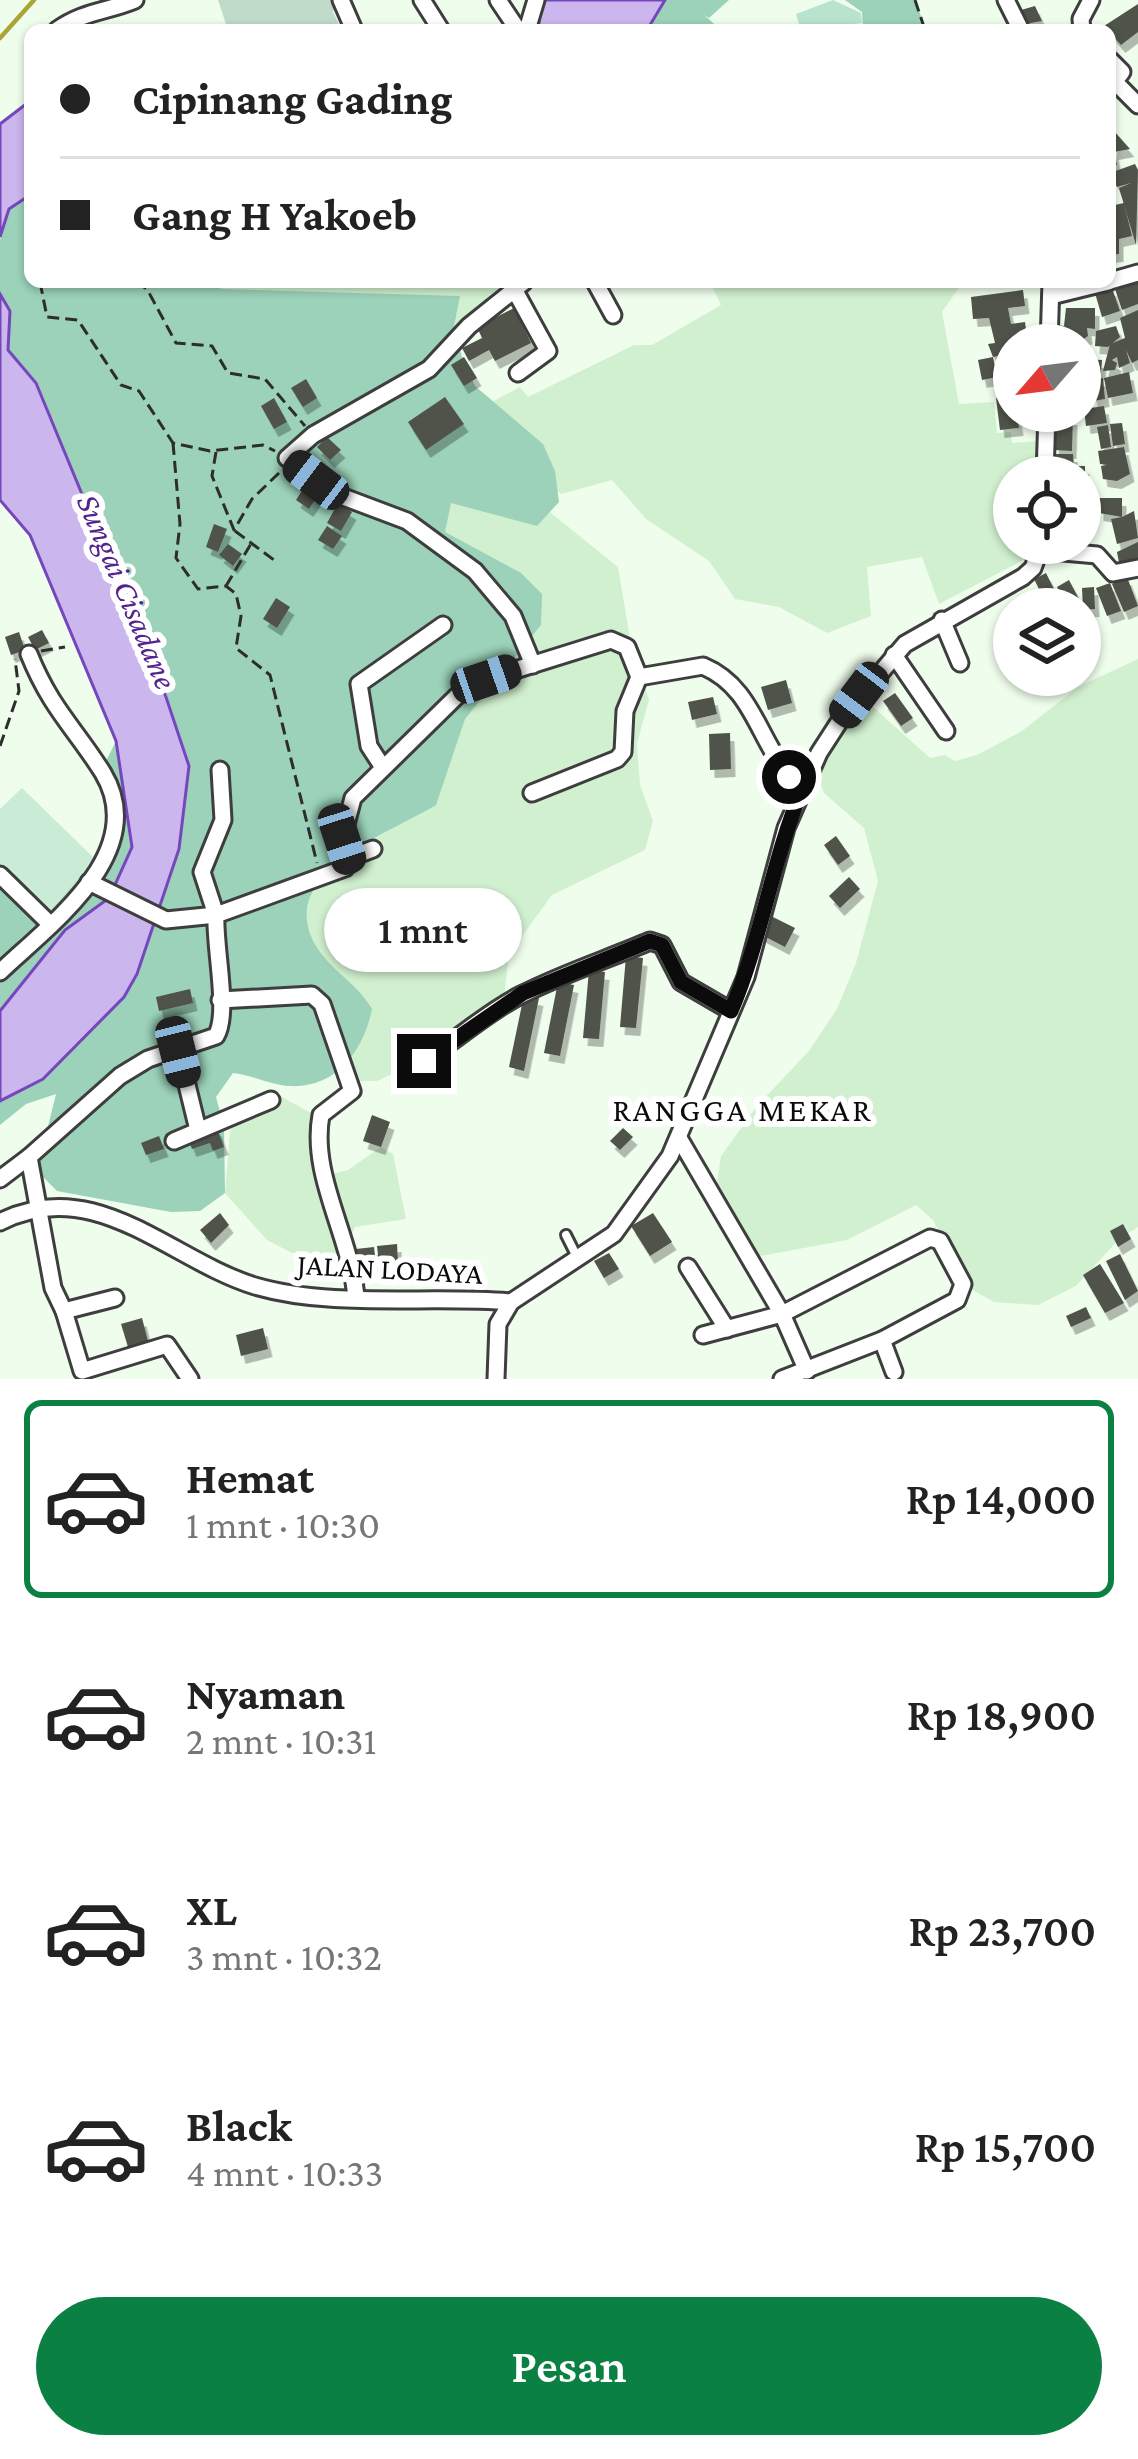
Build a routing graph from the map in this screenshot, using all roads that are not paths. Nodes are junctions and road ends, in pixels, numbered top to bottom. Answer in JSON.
{"nodes":[{"id":1,"x":135,"y":0,"type":"edge"},
{"id":2,"x":66,"y":24,"type":"edge"},
{"id":3,"x":1116,"y":77,"type":"edge"},
{"id":4,"x":1138,"y":105,"type":"edge"},
{"id":5,"x":516,"y":288,"type":"edge"},
{"id":6,"x":520,"y":288,"type":"edge"},
{"id":7,"x":599,"y":288,"type":"edge"},
{"id":8,"x":1051,"y":289,"type":"edge"},
{"id":9,"x":613,"y":315,"type":"dead end"},
{"id":10,"x":1050,"y":324,"type":"edge"},
{"id":11,"x":518,"y":373,"type":"dead end"},
{"id":12,"x":1101,"y":560,"type":"edge"},
{"id":13,"x":1031,"y":564,"type":"edge"},
{"id":14,"x":1138,"y":568,"type":"edge"},
{"id":15,"x":942,"y":620,"type":"junction"},
{"id":16,"x":443,"y":625,"type":"dead end"},
{"id":17,"x":29,"y":654,"type":"road end"},
{"id":18,"x":894,"y":655,"type":"junction"},
{"id":19,"x":960,"y":663,"type":"dead end"},
{"id":20,"x":533,"y":665,"type":"junction"},
{"id":21,"x":639,"y":677,"type":"junction"},
{"id":22,"x":946,"y":731,"type":"dead end"},
{"id":23,"x":382,"y":766,"type":"junction"},
{"id":24,"x":220,"y":770,"type":"dead end"},
{"id":25,"x":803,"y":787,"type":"junction"},
{"id":26,"x":532,"y":793,"type":"dead end"},
{"id":27,"x":373,"y":849,"type":"dead end"},
{"id":28,"x":350,"y":865,"type":"junction"},
{"id":29,"x":0,"y":875,"type":"edge"},
{"id":30,"x":95,"y":884,"type":"junction"},
{"id":31,"x":216,"y":915,"type":"junction"},
{"id":32,"x":51,"y":926,"type":"junction"},
{"id":33,"x":0,"y":972,"type":"edge"},
{"id":34,"x":220,"y":1000,"type":"junction"},
{"id":35,"x":731,"y":1011,"type":"junction"},
{"id":36,"x":178,"y":1052,"type":"junction"},
{"id":37,"x":405,"y":1070,"type":"dead end"},
{"id":38,"x":271,"y":1100,"type":"dead end"},
{"id":39,"x":198,"y":1130,"type":"junction"},
{"id":40,"x":679,"y":1138,"type":"junction"},
{"id":41,"x":174,"y":1141,"type":"dead end"},
{"id":42,"x":29,"y":1157,"type":"junction"},
{"id":43,"x":0,"y":1179,"type":"edge"},
{"id":44,"x":41,"y":1207,"type":"junction"},
{"id":45,"x":0,"y":1222,"type":"edge"},
{"id":46,"x":566,"y":1235,"type":"dead end"},
{"id":47,"x":579,"y":1260,"type":"junction"},
{"id":48,"x":688,"y":1267,"type":"dead end"},
{"id":49,"x":356,"y":1296,"type":"junction"},
{"id":50,"x":115,"y":1298,"type":"dead end"},
{"id":51,"x":511,"y":1302,"type":"junction"},
{"id":52,"x":64,"y":1311,"type":"junction"},
{"id":53,"x":782,"y":1314,"type":"junction"},
{"id":54,"x":727,"y":1329,"type":"junction"},
{"id":55,"x":703,"y":1335,"type":"dead end"},
{"id":56,"x":882,"y":1340,"type":"junction"},
{"id":57,"x":807,"y":1371,"type":"junction"},
{"id":58,"x":894,"y":1372,"type":"dead end"},
{"id":59,"x":190,"y":1379,"type":"edge"},
{"id":60,"x":496,"y":1379,"type":"edge"},
{"id":61,"x":782,"y":1379,"type":"edge"}],
"edges":[{"from":1,"to":2,"type":"street"},
{"from":3,"to":4,"type":"street"},
{"from":5,"to":20,"type":"street"},
{"from":6,"to":11,"type":"street"},
{"from":7,"to":9,"type":"street"},
{"from":8,"to":10,"type":"street"},
{"from":12,"to":14,"type":"street"},
{"from":13,"to":15,"type":"street"},
{"from":15,"to":18,"type":"street"},
{"from":15,"to":19,"type":"street"},
{"from":16,"to":23,"type":"street"},
{"from":17,"to":30,"type":"street"},
{"from":18,"to":22,"type":"street"},
{"from":18,"to":25,"type":"street"},
{"from":20,"to":21,"type":"street"},
{"from":20,"to":23,"type":"street"},
{"from":21,"to":25,"type":"street"},
{"from":21,"to":26,"type":"street"},
{"from":23,"to":28,"type":"street"},
{"from":24,"to":31,"type":"street"},
{"from":25,"to":35,"type":"street"},
{"from":27,"to":28,"type":"street"},
{"from":28,"to":31,"type":"street"},
{"from":29,"to":32,"type":"street"},
{"from":30,"to":31,"type":"street"},
{"from":30,"to":32,"type":"street"},
{"from":31,"to":34,"type":"street"},
{"from":32,"to":33,"type":"street"},
{"from":34,"to":36,"type":"street"},
{"from":34,"to":49,"type":"street"},
{"from":35,"to":37,"type":"street"},
{"from":35,"to":40,"type":"street"},
{"from":36,"to":39,"type":"street"},
{"from":36,"to":42,"type":"street"},
{"from":38,"to":39,"type":"street"},
{"from":39,"to":41,"type":"street"},
{"from":40,"to":47,"type":"street"},
{"from":40,"to":53,"type":"street"},
{"from":42,"to":43,"type":"street"},
{"from":42,"to":44,"type":"street"},
{"from":44,"to":45,"type":"street"},
{"from":44,"to":49,"type":"street","name":"JALAN LODAYA"},
{"from":44,"to":52,"type":"street"},
{"from":46,"to":47,"type":"lane"},
{"from":47,"to":51,"type":"street"},
{"from":48,"to":54,"type":"street"},
{"from":49,"to":51,"type":"street","name":"JALAN LODAYA"},
{"from":50,"to":52,"type":"street"},
{"from":51,"to":60,"type":"street"},
{"from":52,"to":59,"type":"street"},
{"from":53,"to":54,"type":"street"},
{"from":53,"to":56,"type":"street"},
{"from":53,"to":57,"type":"street"},
{"from":54,"to":55,"type":"street"},
{"from":56,"to":57,"type":"street"},
{"from":56,"to":58,"type":"street"},
{"from":57,"to":61,"type":"street"}]}
